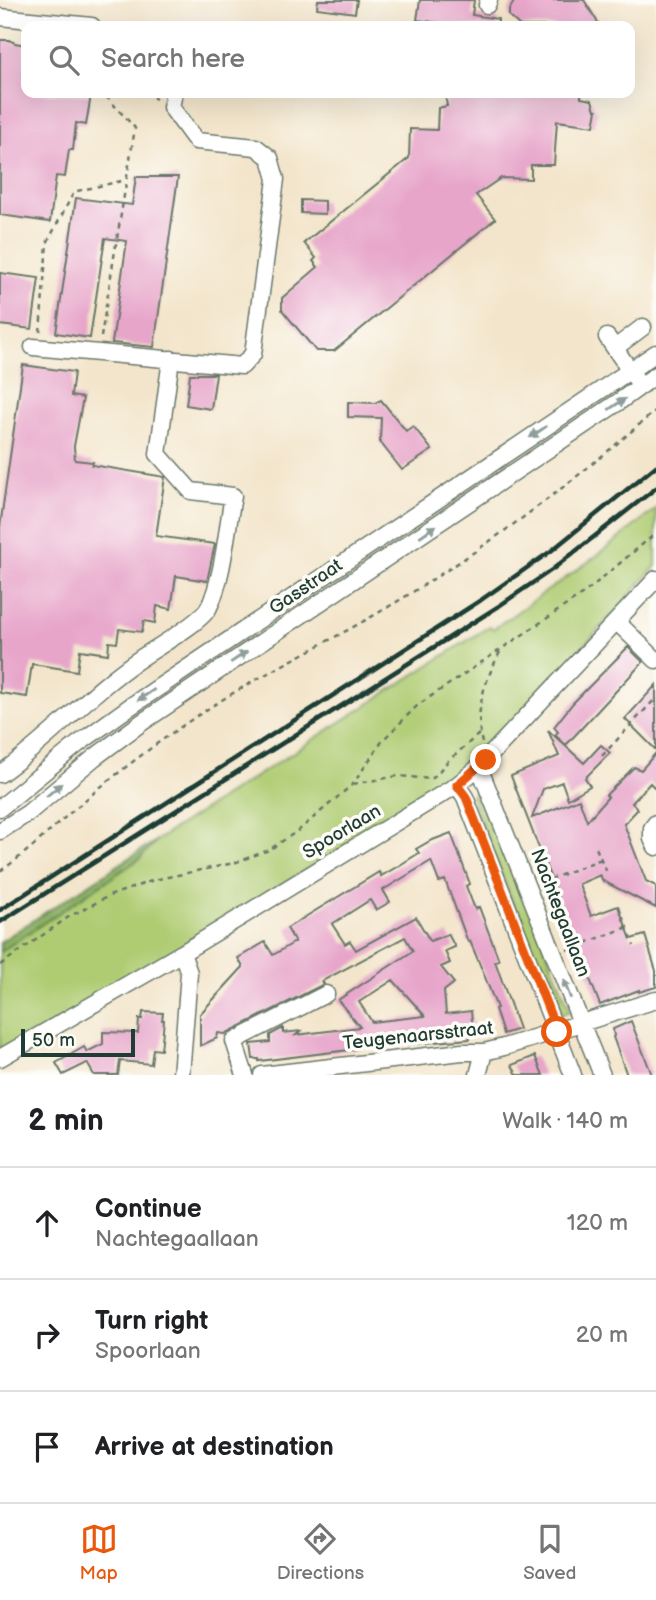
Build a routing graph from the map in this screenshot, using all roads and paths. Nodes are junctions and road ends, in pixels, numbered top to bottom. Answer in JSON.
{"nodes":[{"id":1,"x":0,"y":17,"type":"edge"},
{"id":2,"x":41,"y":21,"type":"edge"},
{"id":3,"x":108,"y":98,"type":"edge"},
{"id":4,"x":173,"y":98,"type":"edge"},
{"id":5,"x":126,"y":180,"type":"junction"},
{"id":6,"x":656,"y":343,"type":"edge"},
{"id":7,"x":36,"y":347,"type":"joint"},
{"id":8,"x":98,"y":352,"type":"junction"},
{"id":9,"x":656,"y":353,"type":"edge"},
{"id":10,"x":171,"y":359,"type":"junction"},
{"id":11,"x":631,"y":371,"type":"junction"},
{"id":12,"x":656,"y":375,"type":"edge"},
{"id":13,"x":642,"y":386,"type":"junction"},
{"id":14,"x":656,"y":410,"type":"edge"},
{"id":15,"x":656,"y":533,"type":"edge"},
{"id":16,"x":656,"y":579,"type":"edge"},
{"id":17,"x":617,"y":621,"type":"junction"},
{"id":18,"x":502,"y":650,"type":"junction"},
{"id":19,"x":656,"y":660,"type":"edge"},
{"id":20,"x":656,"y":698,"type":"edge"},
{"id":21,"x":480,"y":733,"type":"junction"},
{"id":22,"x":602,"y":757,"type":"dead end"},
{"id":23,"x":483,"y":763,"type":"junction"},
{"id":24,"x":0,"y":774,"type":"edge"},
{"id":25,"x":353,"y":784,"type":"junction"},
{"id":26,"x":457,"y":785,"type":"junction"},
{"id":27,"x":0,"y":808,"type":"edge"},
{"id":28,"x":656,"y":823,"type":"edge"},
{"id":29,"x":0,"y":831,"type":"edge"},
{"id":30,"x":656,"y":847,"type":"edge"},
{"id":31,"x":596,"y":848,"type":"dead end"},
{"id":32,"x":601,"y":859,"type":"junction"},
{"id":33,"x":0,"y":871,"type":"edge"},
{"id":34,"x":608,"y":875,"type":"dead end"},
{"id":35,"x":528,"y":889,"type":"junction"},
{"id":36,"x":619,"y":907,"type":"dead end"},
{"id":37,"x":628,"y":927,"type":"junction"},
{"id":38,"x":634,"y":946,"type":"dead end"},
{"id":39,"x":182,"y":953,"type":"junction"},
{"id":40,"x":554,"y":955,"type":"junction"},
{"id":41,"x":0,"y":965,"type":"edge"},
{"id":42,"x":326,"y":994,"type":"dead end"},
{"id":43,"x":656,"y":1000,"type":"edge"},
{"id":44,"x":581,"y":1023,"type":"junction"},
{"id":45,"x":557,"y":1032,"type":"junction"},
{"id":46,"x":484,"y":1052,"type":"junction"},
{"id":47,"x":0,"y":1058,"type":"edge"},
{"id":48,"x":181,"y":1075,"type":"edge"},
{"id":49,"x":244,"y":1075,"type":"edge"},
{"id":50,"x":262,"y":1075,"type":"edge"},
{"id":51,"x":478,"y":1075,"type":"edge"},
{"id":52,"x":573,"y":1075,"type":"edge"},
{"id":53,"x":602,"y":1075,"type":"edge"}],
"edges":[{"from":1,"to":2,"type":"street"},
{"from":3,"to":5,"type":"path"},
{"from":4,"to":10,"type":"street"},
{"from":5,"to":7,"type":"path"},
{"from":5,"to":8,"type":"path"},
{"from":6,"to":11,"type":"street"},
{"from":7,"to":8,"type":"street"},
{"from":8,"to":10,"type":"street"},
{"from":9,"to":11,"type":"street","name":"Gasstraat"},
{"from":10,"to":24,"type":"street"},
{"from":11,"to":13,"type":"street"},
{"from":11,"to":27,"type":"street","name":"Gasstraat","one_way":true},
{"from":12,"to":13,"type":"street","name":"Gasstraat"},
{"from":29,"to":13,"type":"street","name":"Gasstraat","one_way":true},
{"from":14,"to":33,"type":"path"},
{"from":15,"to":18,"type":"path"},
{"from":16,"to":17,"type":"street","name":"Spoorlaan"},
{"from":17,"to":19,"type":"street"},
{"from":17,"to":23,"type":"street","name":"Spoorlaan"},
{"from":18,"to":21,"type":"path"},
{"from":18,"to":25,"type":"path"},
{"from":20,"to":22,"type":"path"},
{"from":21,"to":23,"type":"path"},
{"from":21,"to":25,"type":"path"},
{"from":23,"to":26,"type":"street","name":"Spoorlaan"},
{"from":23,"to":35,"type":"street","name":"Nachtegaallaan"},
{"from":25,"to":41,"type":"path"},
{"from":26,"to":39,"type":"street","name":"Spoorlaan"},
{"from":26,"to":45,"type":"street"},
{"from":28,"to":30,"type":"street"},
{"from":31,"to":32,"type":"path"},
{"from":32,"to":34,"type":"path"},
{"from":32,"to":35,"type":"path"},
{"from":35,"to":40,"type":"street","name":"Nachtegaallaan"},
{"from":36,"to":37,"type":"path"},
{"from":37,"to":38,"type":"path"},
{"from":37,"to":40,"type":"path"},
{"from":39,"to":47,"type":"street","name":"Spoorlaan"},
{"from":39,"to":48,"type":"street"},
{"from":44,"to":40,"type":"street","name":"Nachtegaallaan","one_way":true},
{"from":42,"to":49,"type":"street"},
{"from":43,"to":44,"type":"street","name":"Teugenaarsstraat"},
{"from":44,"to":45,"type":"street","name":"Teugenaarsstraat"},
{"from":44,"to":53,"type":"street","name":"Nachtegaallaan"},
{"from":45,"to":46,"type":"street","name":"Teugenaarsstraat"},
{"from":45,"to":52,"type":"street"},
{"from":46,"to":50,"type":"street","name":"Teugenaarsstraat"},
{"from":46,"to":51,"type":"street"}]}
